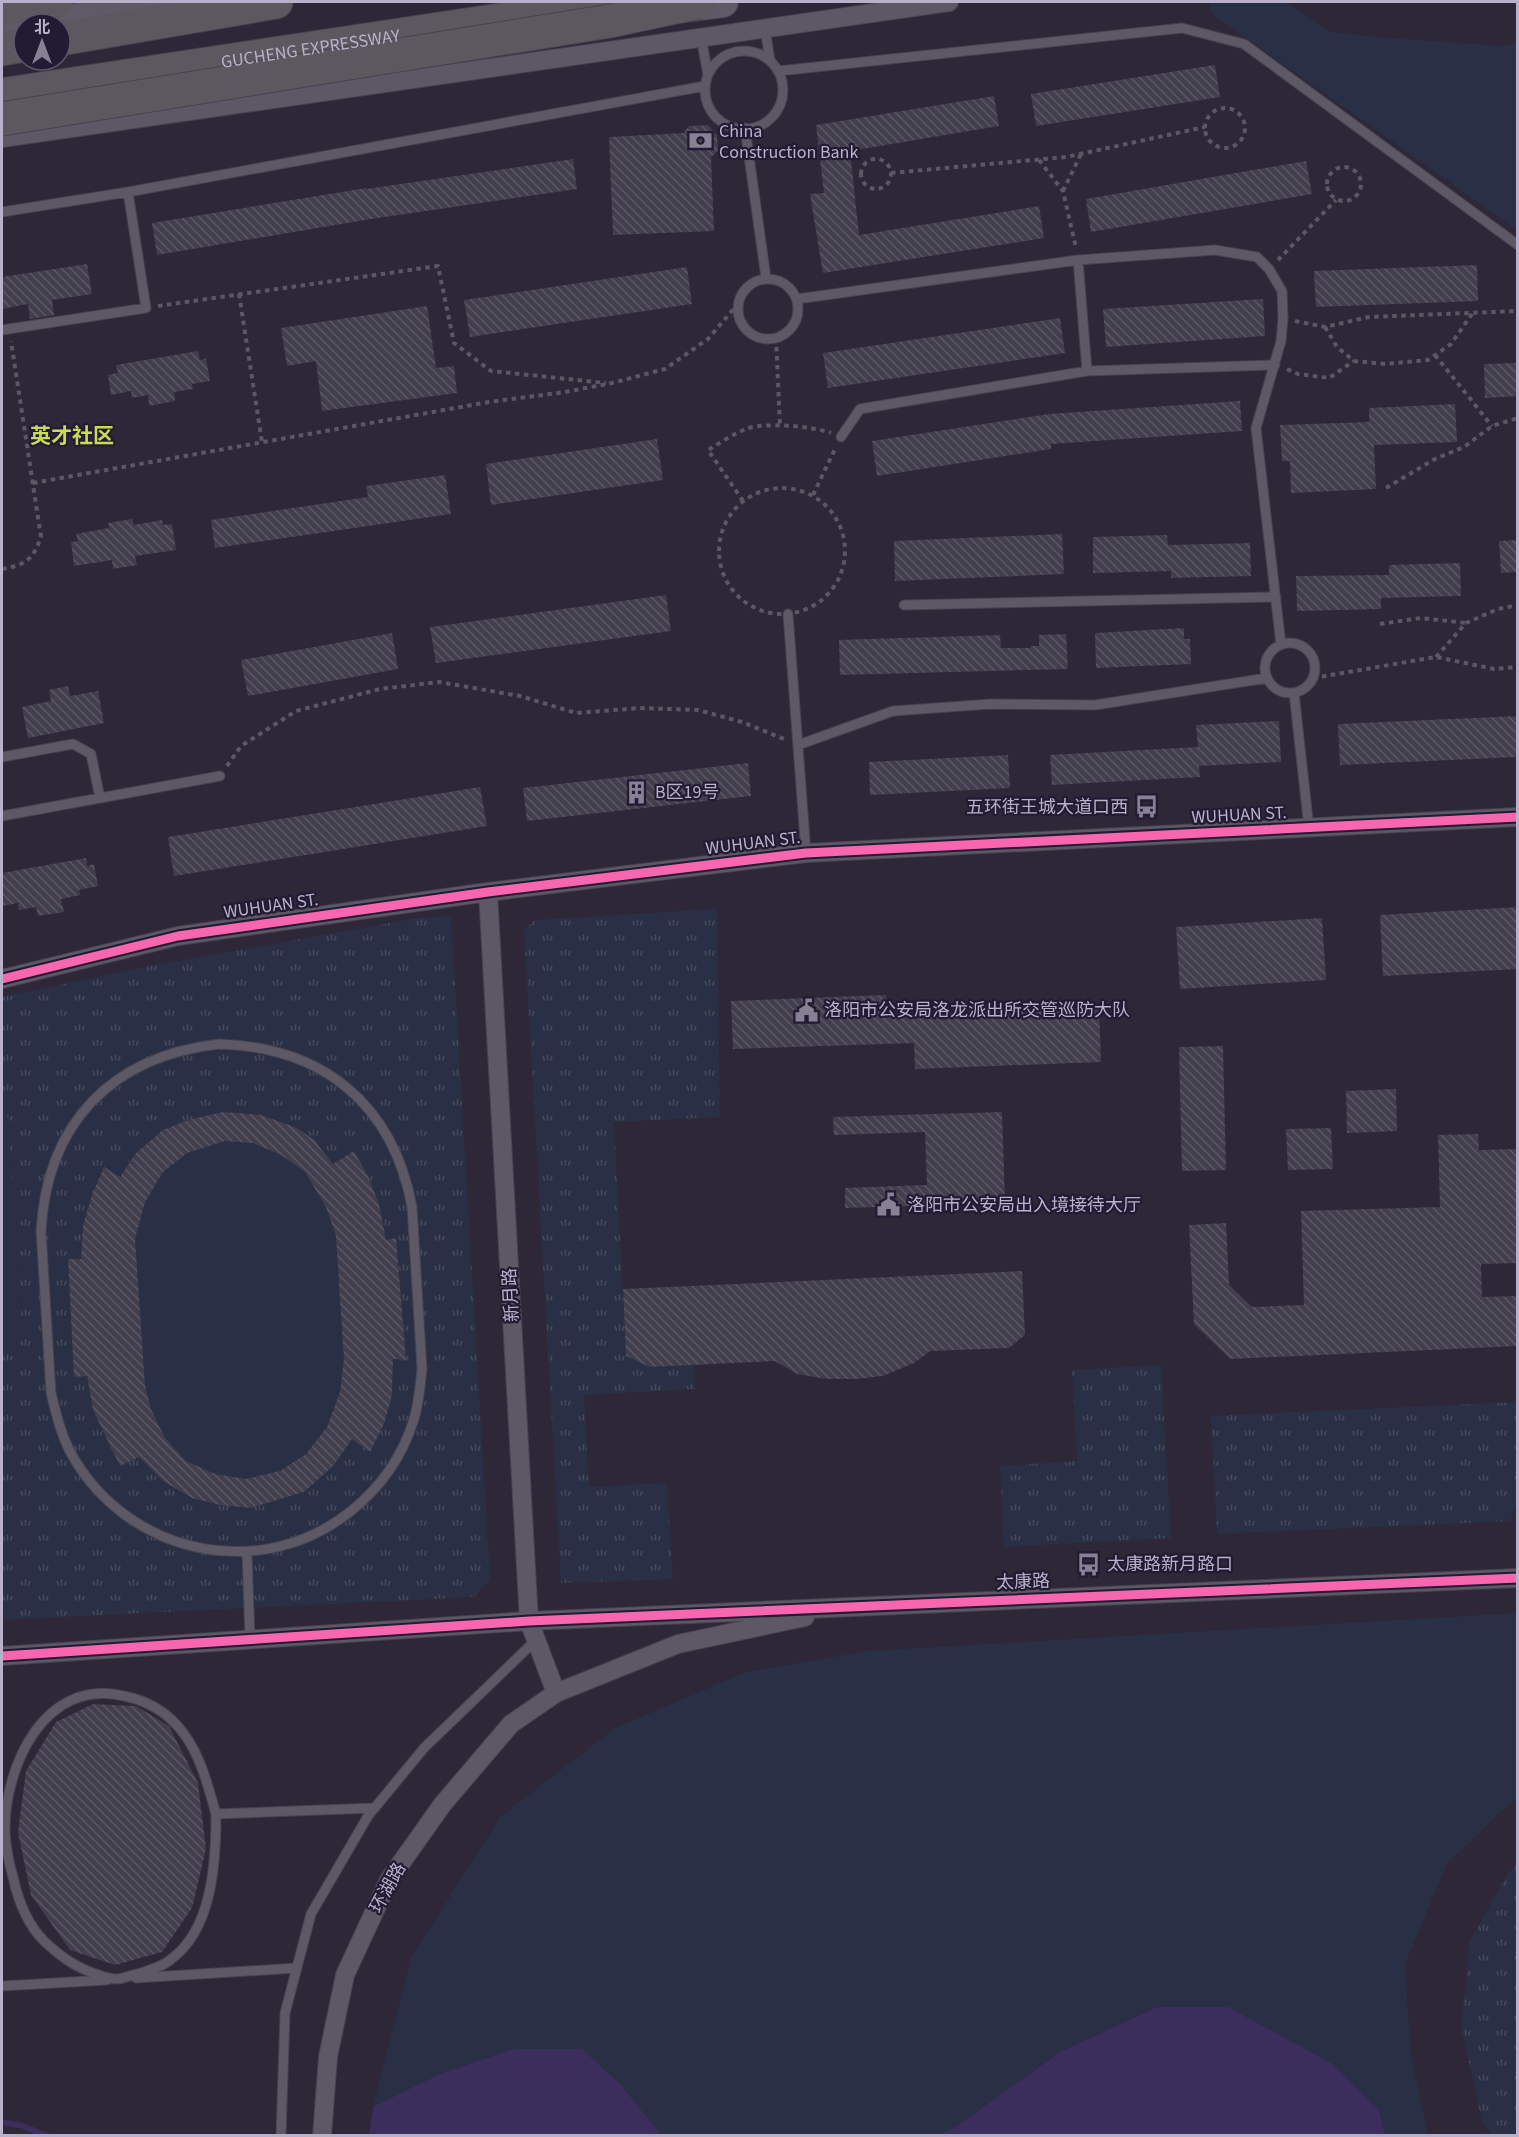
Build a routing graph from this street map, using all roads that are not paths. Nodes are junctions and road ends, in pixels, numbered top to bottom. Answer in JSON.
{"nodes":[{"id":1,"x":54,"y":2,"type":"edge"},
{"id":2,"x":181,"y":2,"type":"edge"},
{"id":3,"x":276,"y":2,"type":"edge"},
{"id":4,"x":619,"y":2,"type":"edge"},
{"id":5,"x":699,"y":2,"type":"edge"},
{"id":6,"x":723,"y":2,"type":"edge"},
{"id":7,"x":949,"y":2,"type":"edge"},
{"id":8,"x":2,"y":9,"type":"edge"},
{"id":9,"x":72,"y":19,"type":"edge"},
{"id":10,"x":765,"y":28,"type":"junction"},
{"id":11,"x":72,"y":37,"type":"edge"},
{"id":12,"x":701,"y":37,"type":"junction"},
{"id":13,"x":770,"y":61,"type":"junction"},
{"id":14,"x":778,"y":71,"type":"junction"},
{"id":15,"x":708,"y":75,"type":"junction"},
{"id":16,"x":705,"y":86,"type":"junction"},
{"id":17,"x":2,"y":95,"type":"edge"},
{"id":18,"x":2,"y":110,"type":"edge"},
{"id":19,"x":2,"y":119,"type":"edge"},
{"id":20,"x":745,"y":129,"type":"junction"},
{"id":21,"x":2,"y":138,"type":"edge"},
{"id":22,"x":128,"y":192,"type":"junction"},
{"id":23,"x":2,"y":212,"type":"edge"},
{"id":24,"x":1518,"y":245,"type":"edge"},
{"id":25,"x":1078,"y":260,"type":"junction"},
{"id":26,"x":766,"y":279,"type":"junction"},
{"id":27,"x":797,"y":299,"type":"junction"},
{"id":28,"x":5,"y":329,"type":"edge"},
{"id":29,"x":1275,"y":365,"type":"junction"},
{"id":30,"x":1087,"y":371,"type":"junction"},
{"id":31,"x":841,"y":437,"type":"road end"},
{"id":32,"x":1276,"y":597,"type":"junction"},
{"id":33,"x":904,"y":605,"type":"dead end"},
{"id":34,"x":788,"y":614,"type":"road end"},
{"id":35,"x":1281,"y":645,"type":"junction"},
{"id":36,"x":1267,"y":678,"type":"junction"},
{"id":37,"x":1294,"y":693,"type":"junction"},
{"id":38,"x":798,"y":745,"type":"junction"},
{"id":39,"x":2,"y":757,"type":"edge"},
{"id":40,"x":220,"y":776,"type":"road end"},
{"id":41,"x":100,"y":798,"type":"junction"},
{"id":42,"x":2,"y":816,"type":"edge"},
{"id":43,"x":1518,"y":817,"type":"edge"},
{"id":44,"x":1309,"y":828,"type":"junction"},
{"id":45,"x":806,"y":853,"type":"junction"},
{"id":46,"x":488,"y":891,"type":"junction"},
{"id":47,"x":2,"y":979,"type":"edge"},
{"id":48,"x":247,"y":1552,"type":"junction"},
{"id":49,"x":1518,"y":1578,"type":"edge"},
{"id":50,"x":957,"y":1601,"type":"junction"},
{"id":51,"x":530,"y":1621,"type":"junction"},
{"id":52,"x":250,"y":1639,"type":"junction"},
{"id":53,"x":536,"y":1640,"type":"junction"},
{"id":54,"x":2,"y":1656,"type":"edge"},
{"id":55,"x":556,"y":1694,"type":"junction"},
{"id":56,"x":375,"y":1808,"type":"junction"},
{"id":57,"x":216,"y":1814,"type":"junction"},
{"id":58,"x":297,"y":1968,"type":"junction"},
{"id":59,"x":115,"y":1980,"type":"junction"},
{"id":60,"x":2,"y":1986,"type":"edge"},
{"id":61,"x":281,"y":2136,"type":"edge"},
{"id":62,"x":322,"y":2136,"type":"edge"}],
"edges":[{"from":1,"to":8,"type":"highway"},
{"from":2,"to":9,"type":"main road"},
{"from":3,"to":11,"type":"highway"},
{"from":4,"to":17,"type":"highway","name":"GUCHENG EXPRESSWAY"},
{"from":5,"to":19,"type":"highway","bridge":true},
{"from":6,"to":18,"type":"main road"},
{"from":7,"to":10,"type":"street"},
{"from":10,"to":12,"type":"street"},
{"from":10,"to":13,"type":"lane"},
{"from":12,"to":15,"type":"lane"},
{"from":12,"to":21,"type":"street"},
{"from":13,"to":14,"type":"lane"},
{"from":13,"to":15,"type":"lane"},
{"from":14,"to":20,"type":"lane"},
{"from":14,"to":24,"type":"lane"},
{"from":15,"to":16,"type":"lane"},
{"from":16,"to":20,"type":"lane"},
{"from":16,"to":22,"type":"lane"},
{"from":20,"to":26,"type":"lane"},
{"from":22,"to":23,"type":"lane"},
{"from":22,"to":28,"type":"lane"},
{"from":25,"to":27,"type":"lane"},
{"from":25,"to":29,"type":"lane"},
{"from":25,"to":30,"type":"lane"},
{"from":26,"to":27,"type":"lane"},
{"from":26,"to":27,"type":"lane"},
{"from":29,"to":30,"type":"lane"},
{"from":29,"to":32,"type":"lane"},
{"from":30,"to":31,"type":"lane"},
{"from":32,"to":33,"type":"lane"},
{"from":32,"to":35,"type":"lane"},
{"from":34,"to":38,"type":"lane"},
{"from":35,"to":36,"type":"lane"},
{"from":35,"to":37,"type":"lane"},
{"from":36,"to":37,"type":"lane"},
{"from":36,"to":38,"type":"lane"},
{"from":37,"to":44,"type":"lane"},
{"from":38,"to":45,"type":"lane"},
{"from":39,"to":41,"type":"lane"},
{"from":40,"to":41,"type":"lane"},
{"from":41,"to":42,"type":"lane"},
{"from":43,"to":44,"type":"street","name":"WUHUAN ST."},
{"from":44,"to":45,"type":"street","name":"WUHUAN ST."},
{"from":45,"to":46,"type":"street","name":"WUHUAN ST."},
{"from":46,"to":47,"type":"street","name":"WUHUAN ST."},
{"from":46,"to":51,"type":"street","name":"新月路"},
{"from":48,"to":48,"type":"lane"},
{"from":48,"to":52,"type":"lane"},
{"from":49,"to":50,"type":"street","name":"太康路"},
{"from":50,"to":51,"type":"street","name":"太康路"},
{"from":50,"to":55,"type":"street","name":"环湖路"},
{"from":51,"to":52,"type":"street","name":"太康路"},
{"from":51,"to":53,"type":"street","name":"新月路"},
{"from":52,"to":54,"type":"street","name":"太康路"},
{"from":53,"to":55,"type":"street","name":"新月路"},
{"from":53,"to":56,"type":"lane"},
{"from":55,"to":62,"type":"street","name":"环湖路"},
{"from":56,"to":57,"type":"lane"},
{"from":56,"to":58,"type":"lane"},
{"from":57,"to":59,"type":"lane"},
{"from":57,"to":59,"type":"lane"},
{"from":58,"to":59,"type":"lane"},
{"from":58,"to":61,"type":"lane"},
{"from":59,"to":60,"type":"lane"}]}
